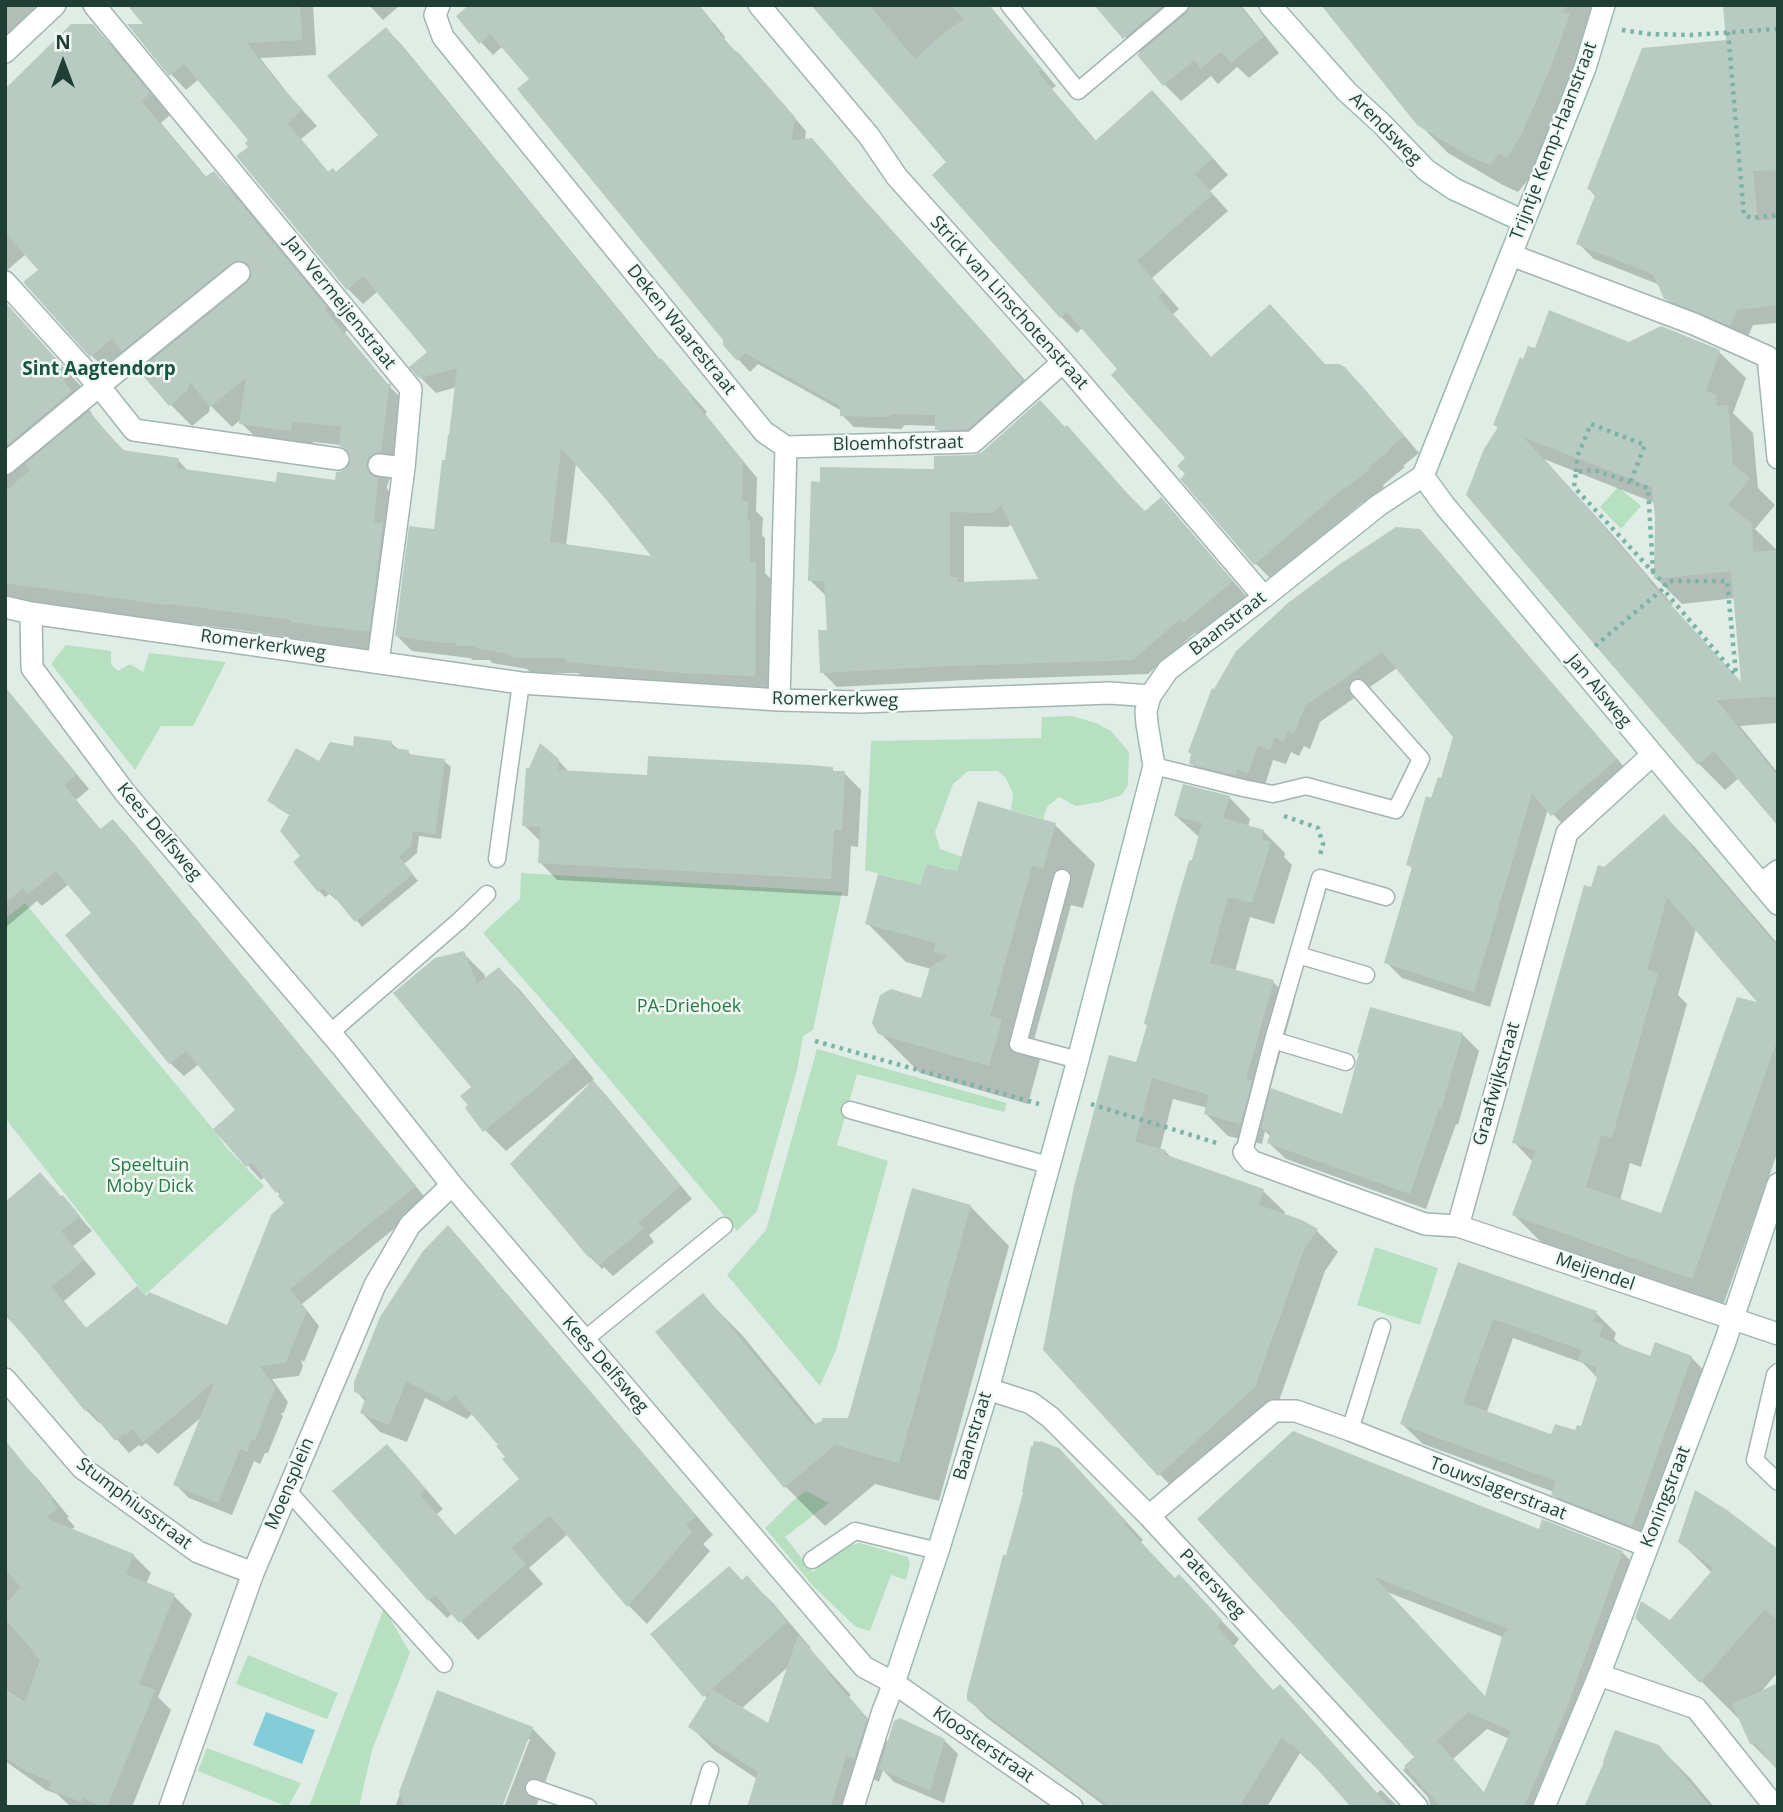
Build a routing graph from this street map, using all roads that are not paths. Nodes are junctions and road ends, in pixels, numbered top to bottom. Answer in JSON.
{"nodes":[{"id":1,"x":55,"y":5,"type":"edge"},
{"id":2,"x":94,"y":5,"type":"edge"},
{"id":3,"x":439,"y":5,"type":"edge"},
{"id":4,"x":759,"y":5,"type":"edge"},
{"id":5,"x":1009,"y":5,"type":"edge"},
{"id":6,"x":1181,"y":5,"type":"edge"},
{"id":7,"x":1270,"y":5,"type":"edge"},
{"id":8,"x":1604,"y":5,"type":"edge"},
{"id":9,"x":5,"y":52,"type":"edge"},
{"id":10,"x":1523,"y":221,"type":"junction"},
{"id":11,"x":1511,"y":255,"type":"junction"},
{"id":12,"x":239,"y":273,"type":"tunnel mouth"},
{"id":13,"x":5,"y":282,"type":"edge"},
{"id":14,"x":1773,"y":356,"type":"edge"},
{"id":15,"x":1063,"y":362,"type":"junction"},
{"id":16,"x":99,"y":386,"type":"junction"},
{"id":17,"x":786,"y":447,"type":"junction"},
{"id":18,"x":1778,"y":458,"type":"edge"},
{"id":19,"x":338,"y":459,"type":"tunnel mouth"},
{"id":20,"x":5,"y":464,"type":"edge"},
{"id":21,"x":379,"y":465,"type":"tunnel mouth"},
{"id":22,"x":404,"y":468,"type":"junction"},
{"id":23,"x":1423,"y":477,"type":"junction"},
{"id":24,"x":1264,"y":597,"type":"junction"},
{"id":25,"x":5,"y":607,"type":"edge"},
{"id":26,"x":31,"y":613,"type":"junction"},
{"id":27,"x":379,"y":662,"type":"junction"},
{"id":28,"x":521,"y":682,"type":"junction"},
{"id":29,"x":1358,"y":688,"type":"dead end"},
{"id":30,"x":1150,"y":696,"type":"junction"},
{"id":31,"x":779,"y":700,"type":"junction"},
{"id":32,"x":1652,"y":755,"type":"junction"},
{"id":33,"x":1154,"y":766,"type":"junction"},
{"id":34,"x":497,"y":859,"type":"dead end"},
{"id":35,"x":1778,"y":871,"type":"edge"},
{"id":36,"x":1062,"y":878,"type":"dead end"},
{"id":37,"x":1761,"y":884,"type":"junction"},
{"id":38,"x":487,"y":894,"type":"dead end"},
{"id":39,"x":1387,"y":897,"type":"dead end"},
{"id":40,"x":1778,"y":904,"type":"edge"},
{"id":41,"x":1298,"y":955,"type":"junction"},
{"id":42,"x":1366,"y":975,"type":"dead end"},
{"id":43,"x":330,"y":1033,"type":"junction"},
{"id":44,"x":1273,"y":1040,"type":"junction"},
{"id":45,"x":1078,"y":1060,"type":"junction"},
{"id":46,"x":1346,"y":1062,"type":"dead end"},
{"id":47,"x":850,"y":1110,"type":"dead end"},
{"id":48,"x":1244,"y":1152,"type":"joint"},
{"id":49,"x":1048,"y":1165,"type":"junction"},
{"id":50,"x":1778,"y":1184,"type":"edge"},
{"id":51,"x":452,"y":1185,"type":"junction"},
{"id":52,"x":724,"y":1226,"type":"dead end"},
{"id":53,"x":1458,"y":1226,"type":"junction"},
{"id":54,"x":1733,"y":1319,"type":"junction"},
{"id":55,"x":1382,"y":1327,"type":"dead end"},
{"id":56,"x":1778,"y":1334,"type":"edge"},
{"id":57,"x":584,"y":1340,"type":"junction"},
{"id":58,"x":1778,"y":1372,"type":"edge"},
{"id":59,"x":5,"y":1379,"type":"edge"},
{"id":60,"x":988,"y":1389,"type":"junction"},
{"id":61,"x":1350,"y":1430,"type":"junction"},
{"id":62,"x":1778,"y":1482,"type":"edge"},
{"id":63,"x":288,"y":1491,"type":"junction"},
{"id":64,"x":1149,"y":1516,"type":"junction"},
{"id":65,"x":1647,"y":1546,"type":"junction"},
{"id":66,"x":938,"y":1551,"type":"junction"},
{"id":67,"x":812,"y":1560,"type":"dead end"},
{"id":68,"x":253,"y":1573,"type":"junction"},
{"id":69,"x":444,"y":1664,"type":"dead end"},
{"id":70,"x":1599,"y":1675,"type":"junction"},
{"id":71,"x":894,"y":1683,"type":"junction"},
{"id":72,"x":710,"y":1770,"type":"dead end"},
{"id":73,"x":534,"y":1788,"type":"dead end"},
{"id":74,"x":170,"y":1807,"type":"edge"},
{"id":75,"x":587,"y":1807,"type":"edge"},
{"id":76,"x":699,"y":1807,"type":"edge"},
{"id":77,"x":853,"y":1807,"type":"edge"},
{"id":78,"x":1072,"y":1807,"type":"edge"},
{"id":79,"x":1417,"y":1807,"type":"edge"},
{"id":80,"x":1544,"y":1807,"type":"edge"},
{"id":81,"x":1775,"y":1807,"type":"edge"}],
"edges":[{"from":1,"to":9,"type":"street"},
{"from":2,"to":22,"type":"street","name":"Jan Vermeijenstraat"},
{"from":3,"to":17,"type":"street","name":"Deken Waarestraat"},
{"from":4,"to":15,"type":"street","name":"Strick van Linschotenstraat"},
{"from":5,"to":6,"type":"lane"},
{"from":7,"to":10,"type":"street","name":"Arendsweg"},
{"from":8,"to":10,"type":"street","name":"Trijntje Kemp-Haanstraat"},
{"from":10,"to":11,"type":"street","name":"Trijntje Kemp-Haanstraat"},
{"from":11,"to":14,"type":"street"},
{"from":11,"to":23,"type":"street"},
{"from":12,"to":16,"type":"street"},
{"from":13,"to":16,"type":"street"},
{"from":14,"to":18,"type":"street"},
{"from":15,"to":17,"type":"street","name":"Bloemhofstraat"},
{"from":15,"to":24,"type":"street","name":"Strick van Linschotenstraat"},
{"from":16,"to":19,"type":"street"},
{"from":16,"to":20,"type":"street"},
{"from":17,"to":31,"type":"street"},
{"from":21,"to":22,"type":"street"},
{"from":22,"to":27,"type":"street","name":"Jan Vermeijenstraat"},
{"from":23,"to":24,"type":"street","name":"Baanstraat"},
{"from":23,"to":32,"type":"street","name":"Jan Alsweg"},
{"from":24,"to":30,"type":"street","name":"Baanstraat"},
{"from":25,"to":26,"type":"street","name":"Romerkerkweg"},
{"from":26,"to":27,"type":"street","name":"Romerkerkweg"},
{"from":26,"to":43,"type":"street","name":"Kees Delfsweg"},
{"from":27,"to":28,"type":"street","name":"Romerkerkweg"},
{"from":28,"to":31,"type":"street","name":"Romerkerkweg"},
{"from":28,"to":34,"type":"lane"},
{"from":29,"to":33,"type":"lane"},
{"from":30,"to":31,"type":"street","name":"Romerkerkweg"},
{"from":30,"to":33,"type":"street","name":"Baanstraat"},
{"from":32,"to":37,"type":"street","name":"Jan Alsweg"},
{"from":32,"to":53,"type":"street","name":"Graafwijkstraat"},
{"from":33,"to":45,"type":"street","name":"Baanstraat"},
{"from":35,"to":37,"type":"street"},
{"from":36,"to":45,"type":"lane"},
{"from":37,"to":40,"type":"street","name":"Jan Alsweg"},
{"from":38,"to":43,"type":"lane"},
{"from":39,"to":41,"type":"lane"},
{"from":41,"to":42,"type":"lane"},
{"from":41,"to":44,"type":"lane"},
{"from":43,"to":51,"type":"street","name":"Kees Delfsweg"},
{"from":44,"to":46,"type":"lane"},
{"from":44,"to":48,"type":"lane"},
{"from":45,"to":49,"type":"street","name":"Baanstraat"},
{"from":47,"to":49,"type":"lane"},
{"from":48,"to":53,"type":"street"},
{"from":49,"to":60,"type":"street","name":"Baanstraat"},
{"from":50,"to":54,"type":"street","name":"Koningstraat"},
{"from":51,"to":57,"type":"street","name":"Kees Delfsweg"},
{"from":51,"to":63,"type":"street","name":"Moensplein"},
{"from":52,"to":57,"type":"lane"},
{"from":53,"to":54,"type":"street","name":"Meijendel"},
{"from":54,"to":56,"type":"street","name":"Meijendel"},
{"from":54,"to":65,"type":"street","name":"Koningstraat"},
{"from":55,"to":61,"type":"lane"},
{"from":57,"to":71,"type":"street","name":"Kees Delfsweg"},
{"from":58,"to":62,"type":"lane"},
{"from":59,"to":68,"type":"street","name":"Stumphiusstraat"},
{"from":60,"to":64,"type":"street","name":"Patersweg"},
{"from":60,"to":66,"type":"street","name":"Baanstraat"},
{"from":61,"to":64,"type":"street","name":"Touwslagerstraat"},
{"from":61,"to":65,"type":"street","name":"Touwslagerstraat"},
{"from":63,"to":68,"type":"street","name":"Moensplein"},
{"from":63,"to":69,"type":"lane"},
{"from":64,"to":79,"type":"street","name":"Patersweg"},
{"from":65,"to":70,"type":"street","name":"Koningstraat"},
{"from":66,"to":67,"type":"lane"},
{"from":66,"to":71,"type":"street","name":"Baanstraat"},
{"from":68,"to":74,"type":"street","name":"Moensplein"},
{"from":70,"to":80,"type":"street","name":"Koningstraat"},
{"from":70,"to":81,"type":"street"},
{"from":71,"to":77,"type":"street","name":"Baanstraat"},
{"from":71,"to":78,"type":"street","name":"Kloosterstraat"},
{"from":72,"to":76,"type":"lane"},
{"from":73,"to":75,"type":"lane"}]}
